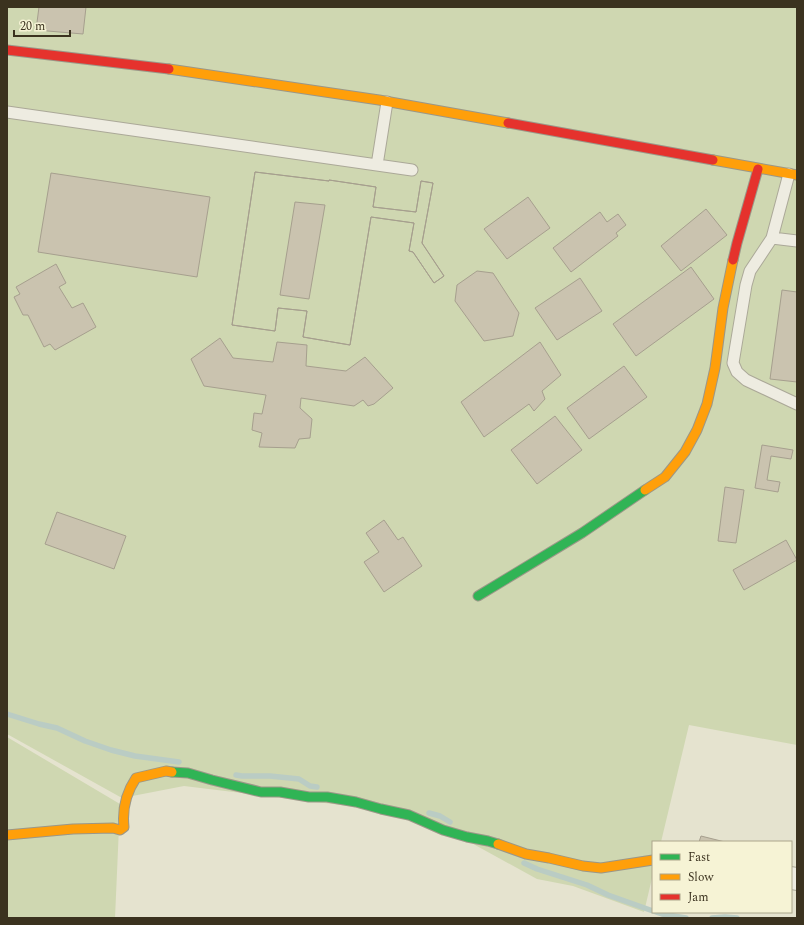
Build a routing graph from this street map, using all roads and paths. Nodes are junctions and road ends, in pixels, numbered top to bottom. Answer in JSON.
{"nodes":[{"id":1,"x":7,"y":50,"type":"edge"},
{"id":2,"x":387,"y":102,"type":"junction"},
{"id":3,"x":7,"y":112,"type":"edge"},
{"id":4,"x":376,"y":165,"type":"junction"},
{"id":5,"x":758,"y":169,"type":"junction"},
{"id":6,"x":412,"y":170,"type":"dead end"},
{"id":7,"x":793,"y":175,"type":"edge"},
{"id":8,"x":772,"y":238,"type":"junction"},
{"id":9,"x":797,"y":241,"type":"edge"},
{"id":10,"x":797,"y":404,"type":"edge"},
{"id":11,"x":478,"y":596,"type":"dead end"},
{"id":12,"x":7,"y":835,"type":"edge"},
{"id":13,"x":652,"y":860,"type":"edge"}],
"edges":[{"from":1,"to":2,"type":"street"},
{"from":2,"to":4,"type":"lane"},
{"from":2,"to":5,"type":"street"},
{"from":3,"to":4,"type":"lane"},
{"from":4,"to":6,"type":"lane"},
{"from":5,"to":7,"type":"street"},
{"from":5,"to":11,"type":"street"},
{"from":7,"to":8,"type":"lane"},
{"from":8,"to":9,"type":"lane"},
{"from":8,"to":10,"type":"lane"},
{"from":12,"to":13,"type":"street"}]}
